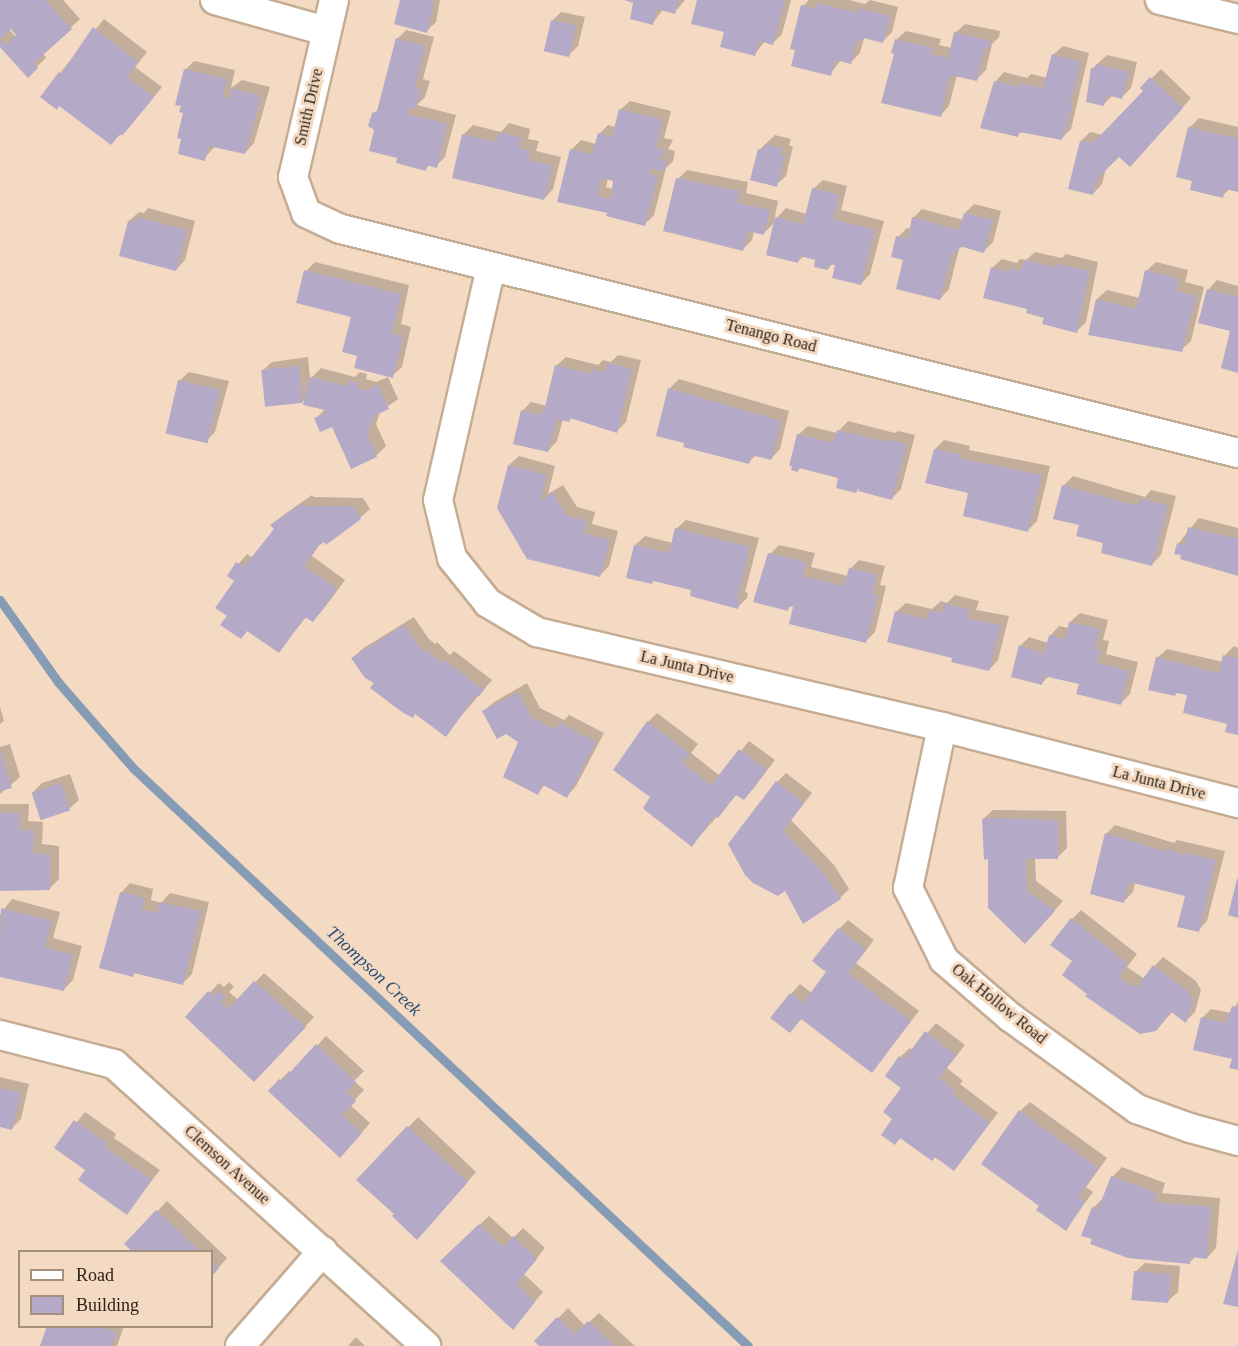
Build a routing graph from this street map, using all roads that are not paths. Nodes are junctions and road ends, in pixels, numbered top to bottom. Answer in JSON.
{"nodes":[{"id":1,"x":215,"y":0,"type":"edge"},
{"id":2,"x":334,"y":0,"type":"edge"},
{"id":3,"x":1160,"y":0,"type":"edge"},
{"id":4,"x":1238,"y":19,"type":"edge"},
{"id":5,"x":326,"y":31,"type":"junction"},
{"id":6,"x":306,"y":213,"type":"joint"},
{"id":7,"x":491,"y":267,"type":"junction"},
{"id":8,"x":1238,"y":453,"type":"edge"},
{"id":9,"x":942,"y":727,"type":"junction"},
{"id":10,"x":1238,"y":803,"type":"edge"},
{"id":11,"x":0,"y":1035,"type":"edge"},
{"id":12,"x":1238,"y":1141,"type":"edge"},
{"id":13,"x":323,"y":1251,"type":"junction"},
{"id":14,"x":240,"y":1346,"type":"edge"},
{"id":15,"x":426,"y":1346,"type":"edge"}],
"edges":[{"from":1,"to":5,"type":"street"},
{"from":2,"to":5,"type":"street","name":"Smith Drive"},
{"from":3,"to":4,"type":"street"},
{"from":5,"to":6,"type":"street","name":"Smith Drive"},
{"from":6,"to":7,"type":"street","name":"Tenango Road"},
{"from":7,"to":8,"type":"street","name":"Tenango Road"},
{"from":7,"to":9,"type":"street","name":"La Junta Drive"},
{"from":9,"to":10,"type":"street","name":"La Junta Drive"},
{"from":9,"to":12,"type":"street","name":"Oak Hollow Road"},
{"from":11,"to":13,"type":"street","name":"Clemson Avenue"},
{"from":13,"to":14,"type":"street"},
{"from":13,"to":15,"type":"street","name":"Clemson Avenue"}]}
